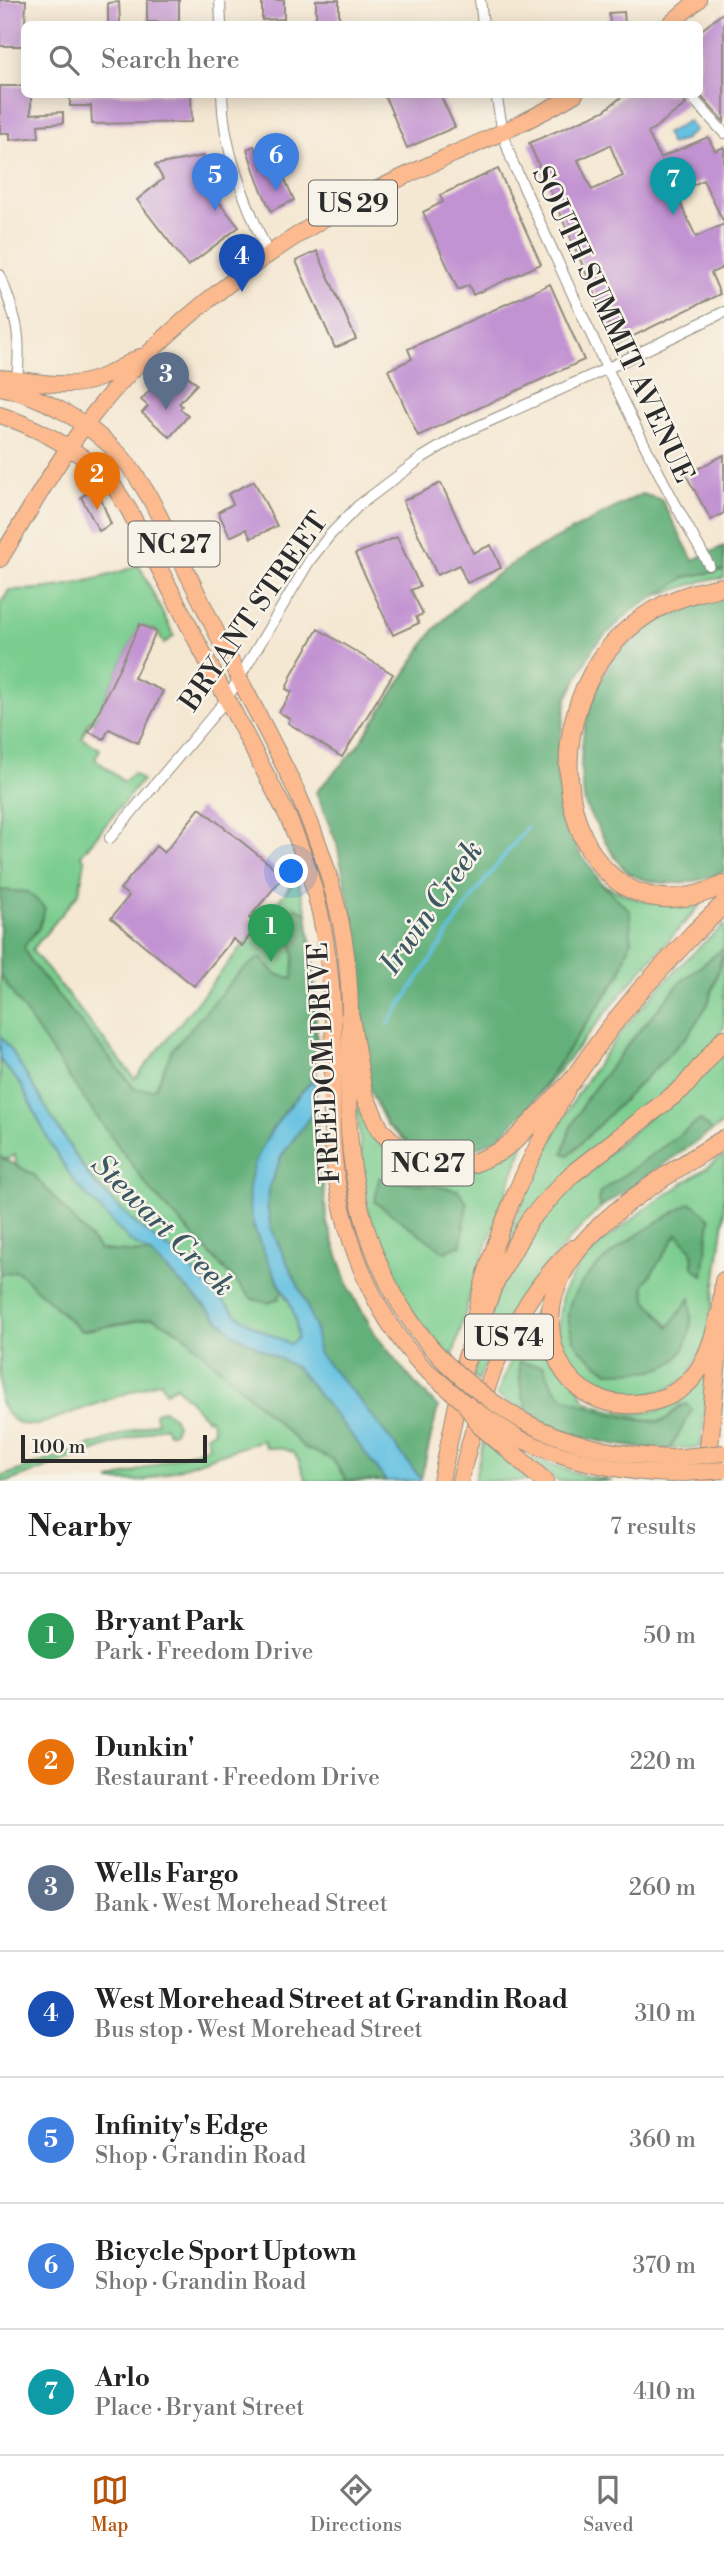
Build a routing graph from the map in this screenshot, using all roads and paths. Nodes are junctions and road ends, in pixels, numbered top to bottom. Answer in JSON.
{"nodes":[{"id":1,"x":220,"y":0,"type":"edge"},
{"id":2,"x":480,"y":0,"type":"edge"},
{"id":3,"x":689,"y":4,"type":"edge"},
{"id":4,"x":221,"y":21,"type":"edge"},
{"id":5,"x":483,"y":21,"type":"edge"},
{"id":6,"x":673,"y":21,"type":"edge"},
{"id":7,"x":222,"y":98,"type":"edge"},
{"id":8,"x":497,"y":98,"type":"edge"},
{"id":9,"x":568,"y":98,"type":"edge"},
{"id":10,"x":693,"y":98,"type":"edge"},
{"id":11,"x":503,"y":133,"type":"junction"},
{"id":12,"x":724,"y":133,"type":"edge"},
{"id":13,"x":268,"y":254,"type":"junction"},
{"id":14,"x":0,"y":275,"type":"edge"},
{"id":15,"x":724,"y":312,"type":"edge"},
{"id":16,"x":155,"y":349,"type":"junction"},
{"id":17,"x":606,"y":369,"type":"junction"},
{"id":18,"x":0,"y":378,"type":"edge"},
{"id":19,"x":18,"y":379,"type":"junction"},
{"id":20,"x":0,"y":387,"type":"edge"},
{"id":21,"x":0,"y":415,"type":"edge"},
{"id":22,"x":85,"y":425,"type":"junction"},
{"id":23,"x":68,"y":449,"type":"junction"},
{"id":24,"x":0,"y":559,"type":"edge"},
{"id":25,"x":709,"y":565,"type":"dead end"},
{"id":26,"x":724,"y":587,"type":"edge"},
{"id":27,"x":239,"y":679,"type":"junction"},
{"id":28,"x":226,"y":699,"type":"junction"},
{"id":29,"x":110,"y":838,"type":"dead end"},
{"id":30,"x":724,"y":885,"type":"edge"},
{"id":31,"x":724,"y":904,"type":"edge"},
{"id":32,"x":350,"y":1017,"type":"junction"},
{"id":33,"x":724,"y":1038,"type":"edge"},
{"id":34,"x":572,"y":1081,"type":"junction"},
{"id":35,"x":718,"y":1143,"type":"edge"},
{"id":36,"x":606,"y":1221,"type":"junction"},
{"id":37,"x":724,"y":1281,"type":"edge"},
{"id":38,"x":719,"y":1317,"type":"junction"},
{"id":39,"x":466,"y":1360,"type":"junction"},
{"id":40,"x":467,"y":1405,"type":"joint"},
{"id":41,"x":512,"y":1443,"type":"junction"},
{"id":42,"x":724,"y":1453,"type":"edge"},
{"id":43,"x":673,"y":1466,"type":"junction"},
{"id":44,"x":724,"y":1470,"type":"edge"},
{"id":45,"x":440,"y":1481,"type":"edge"},
{"id":46,"x":460,"y":1481,"type":"edge"},
{"id":47,"x":544,"y":1481,"type":"edge"},
{"id":48,"x":706,"y":1481,"type":"edge"}],
"edges":[{"from":1,"to":4,"type":"street"},
{"from":2,"to":5,"type":"street"},
{"from":3,"to":6,"type":"main road"},
{"from":7,"to":13,"type":"street"},
{"from":8,"to":11,"type":"street","name":"SOUTH SUMMIT AVENUE"},
{"from":9,"to":11,"type":"main road","number":"US 29"},
{"from":10,"to":12,"type":"street"},
{"from":11,"to":13,"type":"main road","number":"US 29"},
{"from":11,"to":17,"type":"street","name":"SOUTH SUMMIT AVENUE"},
{"from":13,"to":16,"type":"main road","number":"US 29"},
{"from":14,"to":19,"type":"street"},
{"from":15,"to":17,"type":"street","name":"BRYANT STREET"},
{"from":16,"to":19,"type":"main road"},
{"from":16,"to":22,"type":"main road","number":"US 29"},
{"from":17,"to":25,"type":"street","name":"SOUTH SUMMIT AVENUE"},
{"from":17,"to":27,"type":"street","name":"BRYANT STREET"},
{"from":18,"to":19,"type":"main road"},
{"from":20,"to":22,"type":"main road","name":"FREEDOM DRIVE","number":"NC 27"},
{"from":21,"to":23,"type":"main road","name":"FREEDOM DRIVE","number":"NC 27"},
{"from":22,"to":23,"type":"main road","number":"US 29"},
{"from":22,"to":27,"type":"main road","name":"FREEDOM DRIVE","number":"NC 27"},
{"from":23,"to":24,"type":"main road","number":"US 29"},
{"from":23,"to":28,"type":"main road","name":"FREEDOM DRIVE","number":"NC 27"},
{"from":26,"to":30,"type":"highway"},
{"from":27,"to":28,"type":"street","name":"BRYANT STREET"},
{"from":27,"to":32,"type":"main road","name":"FREEDOM DRIVE","number":"NC 27"},
{"from":28,"to":29,"type":"street","name":"BRYANT STREET"},
{"from":28,"to":40,"type":"main road","name":"FREEDOM DRIVE","number":"NC 27","bridge":true},
{"from":31,"to":34,"type":"highway","number":"US 74"},
{"from":32,"to":34,"type":"highway","number":"NC 27"},
{"from":32,"to":43,"type":"main road","name":"FREEDOM DRIVE","bridge":true},
{"from":33,"to":39,"type":"highway"},
{"from":34,"to":39,"type":"main road","number":"US 74"},
{"from":35,"to":36,"type":"highway","number":"US 74"},
{"from":36,"to":38,"type":"highway"},
{"from":36,"to":46,"type":"main road","number":"US 74"},
{"from":37,"to":38,"type":"highway"},
{"from":38,"to":48,"type":"highway"},
{"from":39,"to":45,"type":"main road","number":"US 74"},
{"from":40,"to":41,"type":"highway","bridge":true},
{"from":41,"to":43,"type":"main road","name":"FREEDOM DRIVE"},
{"from":41,"to":47,"type":"highway"},
{"from":42,"to":43,"type":"main road","name":"FREEDOM DRIVE","bridge":true},
{"from":43,"to":44,"type":"main road","name":"FREEDOM DRIVE","bridge":true}]}
